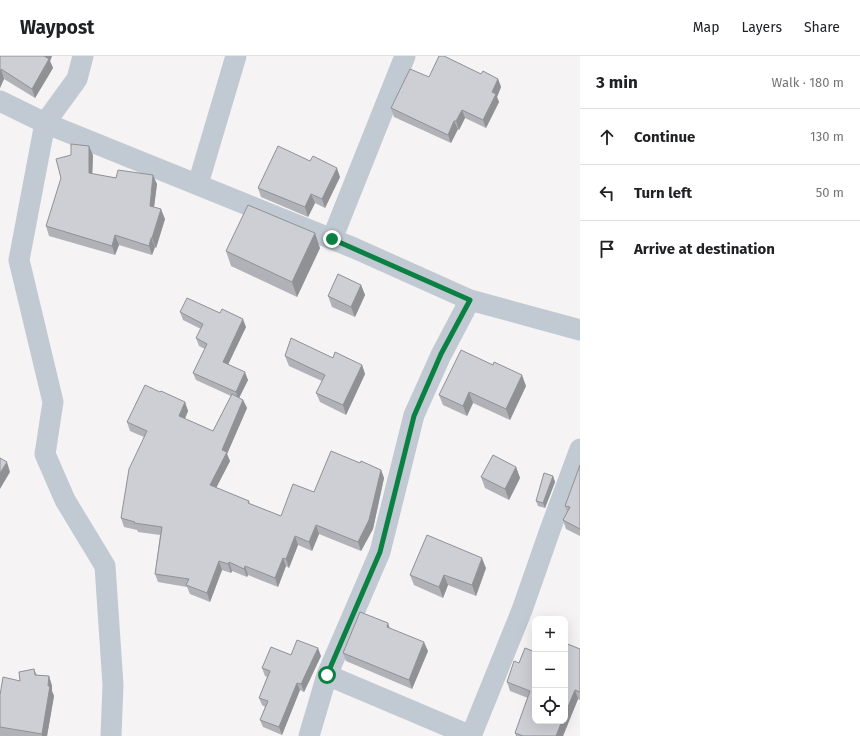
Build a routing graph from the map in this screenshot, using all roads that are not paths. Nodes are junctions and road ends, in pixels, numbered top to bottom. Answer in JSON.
{"nodes":[{"id":1,"x":83,"y":56,"type":"edge"},
{"id":2,"x":236,"y":56,"type":"edge"},
{"id":3,"x":405,"y":56,"type":"edge"},
{"id":4,"x":0,"y":101,"type":"edge"},
{"id":5,"x":45,"y":122,"type":"junction"},
{"id":6,"x":198,"y":184,"type":"junction"},
{"id":7,"x":332,"y":239,"type":"junction"},
{"id":8,"x":470,"y":300,"type":"junction"},
{"id":9,"x":580,"y":330,"type":"edge"},
{"id":10,"x":580,"y":449,"type":"edge"},
{"id":11,"x":327,"y":675,"type":"junction"},
{"id":12,"x":111,"y":736,"type":"edge"},
{"id":13,"x":309,"y":736,"type":"edge"},
{"id":14,"x":471,"y":736,"type":"edge"}],
"edges":[{"from":1,"to":5,"type":"street"},
{"from":2,"to":6,"type":"street"},
{"from":3,"to":7,"type":"street"},
{"from":4,"to":5,"type":"street"},
{"from":5,"to":6,"type":"street"},
{"from":5,"to":12,"type":"street"},
{"from":6,"to":7,"type":"street"},
{"from":7,"to":8,"type":"street"},
{"from":8,"to":9,"type":"street"},
{"from":8,"to":11,"type":"street"},
{"from":10,"to":14,"type":"street"},
{"from":11,"to":13,"type":"street"},
{"from":11,"to":14,"type":"street"}]}
